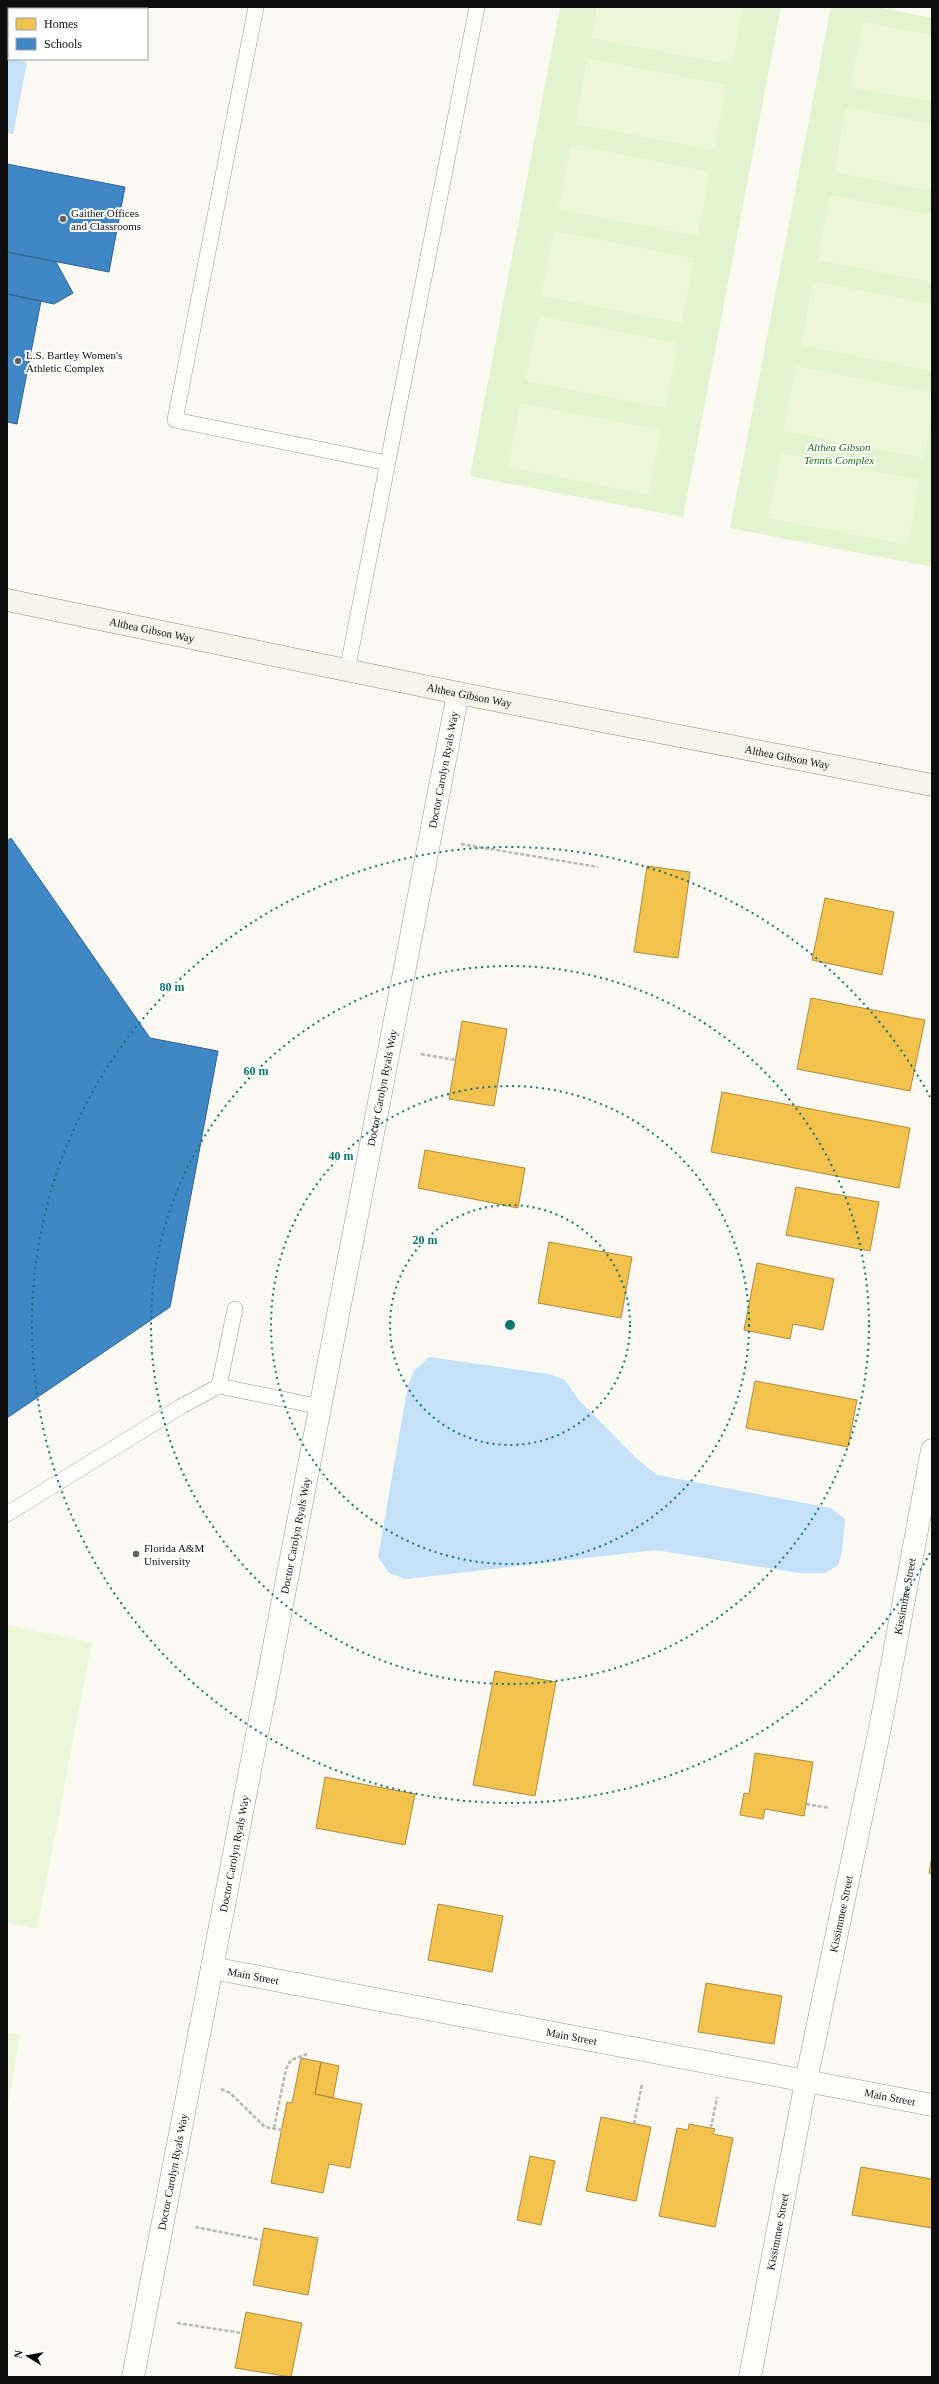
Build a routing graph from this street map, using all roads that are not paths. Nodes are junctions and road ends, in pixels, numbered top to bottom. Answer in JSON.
{"nodes":[{"id":1,"x":256,"y":7,"type":"edge"},
{"id":2,"x":477,"y":7,"type":"edge"},
{"id":3,"x":388,"y":463,"type":"junction"},
{"id":4,"x":7,"y":600,"type":"edge"},
{"id":5,"x":347,"y":671,"type":"junction"},
{"id":6,"x":458,"y":694,"type":"junction"},
{"id":7,"x":932,"y":785,"type":"edge"},
{"id":8,"x":235,"y":1308,"type":"dead end"},
{"id":9,"x":219,"y":1386,"type":"junction"},
{"id":10,"x":321,"y":1407,"type":"junction"},
{"id":11,"x":932,"y":1450,"type":"edge"},
{"id":12,"x":7,"y":1514,"type":"edge"},
{"id":13,"x":212,"y":1968,"type":"junction"},
{"id":14,"x":806,"y":2081,"type":"junction"},
{"id":15,"x":932,"y":2105,"type":"edge"},
{"id":16,"x":132,"y":2377,"type":"edge"},
{"id":17,"x":750,"y":2377,"type":"edge"}],
"edges":[{"from":1,"to":3,"type":"lane"},
{"from":2,"to":3,"type":"lane"},
{"from":3,"to":5,"type":"lane"},
{"from":4,"to":5,"type":"street","name":"Althea Gibson Way"},
{"from":5,"to":6,"type":"street","name":"Althea Gibson Way"},
{"from":6,"to":7,"type":"street","name":"Althea Gibson Way"},
{"from":6,"to":10,"type":"street","name":"Doctor Carolyn Ryals Way"},
{"from":8,"to":9,"type":"lane"},
{"from":9,"to":10,"type":"lane"},
{"from":9,"to":12,"type":"lane"},
{"from":10,"to":13,"type":"street","name":"Doctor Carolyn Ryals Way"},
{"from":11,"to":14,"type":"street","name":"Kissimmee Street"},
{"from":13,"to":14,"type":"street","name":"Main Street"},
{"from":13,"to":16,"type":"street","name":"Doctor Carolyn Ryals Way"},
{"from":14,"to":15,"type":"street","name":"Main Street"},
{"from":14,"to":17,"type":"street","name":"Kissimmee Street"}]}
